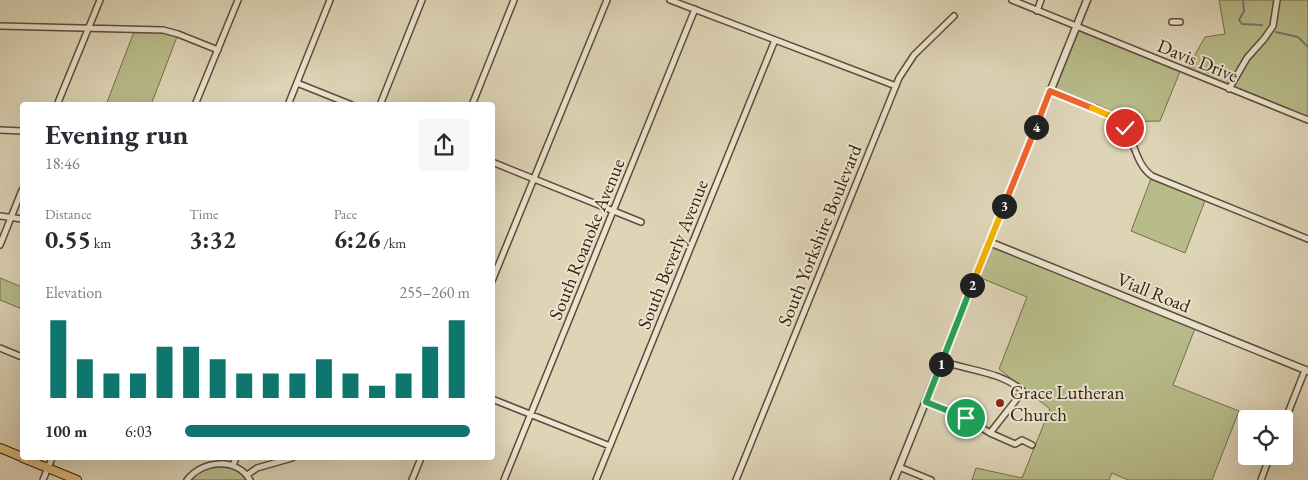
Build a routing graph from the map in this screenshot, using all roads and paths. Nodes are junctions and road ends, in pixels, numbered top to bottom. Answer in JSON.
{"nodes":[{"id":1,"x":100,"y":0,"type":"edge"},
{"id":2,"x":238,"y":0,"type":"edge"},
{"id":3,"x":330,"y":0,"type":"edge"},
{"id":4,"x":422,"y":0,"type":"edge"},
{"id":5,"x":514,"y":0,"type":"edge"},
{"id":6,"x":607,"y":0,"type":"edge"},
{"id":7,"x":670,"y":0,"type":"edge"},
{"id":8,"x":1012,"y":0,"type":"edge"},
{"id":9,"x":1041,"y":0,"type":"edge"},
{"id":10,"x":1087,"y":0,"type":"edge"},
{"id":11,"x":1277,"y":0,"type":"edge"},
{"id":12,"x":695,"y":9,"type":"junction"},
{"id":13,"x":1038,"y":11,"type":"junction"},
{"id":14,"x":954,"y":16,"type":"dead end"},
{"id":15,"x":1172,"y":22,"type":"dead end"},
{"id":16,"x":1180,"y":22,"type":"dead end"},
{"id":17,"x":0,"y":26,"type":"edge"},
{"id":18,"x":1076,"y":27,"type":"junction"},
{"id":19,"x":87,"y":28,"type":"junction"},
{"id":20,"x":775,"y":40,"type":"junction"},
{"id":21,"x":218,"y":50,"type":"junction"},
{"id":22,"x":297,"y":83,"type":"junction"},
{"id":23,"x":896,"y":86,"type":"junction"},
{"id":24,"x":1230,"y":89,"type":"junction"},
{"id":25,"x":1050,"y":91,"type":"junction"},
{"id":26,"x":58,"y":102,"type":"edge"},
{"id":27,"x":196,"y":102,"type":"edge"},
{"id":28,"x":289,"y":102,"type":"edge"},
{"id":29,"x":344,"y":102,"type":"edge"},
{"id":30,"x":381,"y":102,"type":"edge"},
{"id":31,"x":473,"y":102,"type":"edge"},
{"id":32,"x":1308,"y":120,"type":"edge"},
{"id":33,"x":0,"y":130,"type":"edge"},
{"id":34,"x":20,"y":131,"type":"edge"},
{"id":35,"x":495,"y":163,"type":"edge"},
{"id":36,"x":534,"y":178,"type":"junction"},
{"id":37,"x":20,"y":195,"type":"edge"},
{"id":38,"x":614,"y":210,"type":"junction"},
{"id":39,"x":0,"y":216,"type":"edge"},
{"id":40,"x":11,"y":218,"type":"junction"},
{"id":41,"x":20,"y":219,"type":"edge"},
{"id":42,"x":641,"y":222,"type":"dead end"},
{"id":43,"x":1308,"y":239,"type":"edge"},
{"id":44,"x":989,"y":242,"type":"junction"},
{"id":45,"x":0,"y":245,"type":"edge"},
{"id":46,"x":495,"y":274,"type":"edge"},
{"id":47,"x":0,"y":348,"type":"edge"},
{"id":48,"x":20,"y":356,"type":"edge"},
{"id":49,"x":942,"y":361,"type":"junction"},
{"id":50,"x":1307,"y":370,"type":"edge"},
{"id":51,"x":495,"y":400,"type":"edge"},
{"id":52,"x":926,"y":402,"type":"junction"},
{"id":53,"x":1290,"y":410,"type":"edge"},
{"id":54,"x":531,"y":414,"type":"junction"},
{"id":55,"x":990,"y":433,"type":"junction"},
{"id":56,"x":1032,"y":445,"type":"dead end"},
{"id":57,"x":610,"y":446,"type":"junction"},
{"id":58,"x":0,"y":448,"type":"edge"},
{"id":59,"x":20,"y":456,"type":"edge"},
{"id":60,"x":30,"y":460,"type":"edge"},
{"id":61,"x":51,"y":460,"type":"edge"},
{"id":62,"x":217,"y":460,"type":"edge"},
{"id":63,"x":235,"y":460,"type":"edge"},
{"id":64,"x":285,"y":460,"type":"edge"},
{"id":65,"x":420,"y":460,"type":"edge"},
{"id":66,"x":233,"y":465,"type":"junction"},
{"id":67,"x":1267,"y":465,"type":"edge"},
{"id":68,"x":899,"y":467,"type":"junction"},
{"id":69,"x":48,"y":468,"type":"junction"},
{"id":70,"x":248,"y":478,"type":"edge"},
{"id":71,"x":43,"y":480,"type":"edge"},
{"id":72,"x":77,"y":480,"type":"edge"},
{"id":73,"x":187,"y":480,"type":"edge"},
{"id":74,"x":412,"y":480,"type":"edge"},
{"id":75,"x":504,"y":480,"type":"edge"},
{"id":76,"x":596,"y":480,"type":"edge"},
{"id":77,"x":736,"y":480,"type":"edge"},
{"id":78,"x":894,"y":480,"type":"edge"},
{"id":79,"x":931,"y":480,"type":"edge"},
{"id":80,"x":1261,"y":480,"type":"edge"}],
"edges":[{"from":1,"to":19,"type":"street"},
{"from":2,"to":21,"type":"street"},
{"from":3,"to":22,"type":"street"},
{"from":4,"to":30,"type":"street"},
{"from":5,"to":31,"type":"street"},
{"from":6,"to":36,"type":"street"},
{"from":7,"to":12,"type":"street"},
{"from":8,"to":13,"type":"street","name":"Davis Drive"},
{"from":9,"to":13,"type":"street"},
{"from":10,"to":18,"type":"street"},
{"from":11,"to":24,"type":"street"},
{"from":12,"to":20,"type":"street"},
{"from":12,"to":38,"type":"street","name":"South Roanoke Avenue"},
{"from":13,"to":18,"type":"street","name":"Davis Drive"},
{"from":14,"to":23,"type":"street","name":"South Yorkshire Boulevard"},
{"from":15,"to":16,"type":"street"},
{"from":17,"to":19,"type":"street"},
{"from":18,"to":24,"type":"street","name":"Davis Drive"},
{"from":18,"to":25,"type":"street"},
{"from":19,"to":21,"type":"street"},
{"from":19,"to":26,"type":"street"},
{"from":20,"to":23,"type":"street"},
{"from":20,"to":57,"type":"street","name":"South Beverly Avenue"},
{"from":21,"to":27,"type":"street"},
{"from":22,"to":28,"type":"street"},
{"from":22,"to":29,"type":"street"},
{"from":23,"to":77,"type":"street","name":"South Yorkshire Boulevard"},
{"from":24,"to":32,"type":"street","name":"Davis Drive"},
{"from":25,"to":43,"type":"street"},
{"from":25,"to":44,"type":"street"},
{"from":33,"to":34,"type":"street"},
{"from":35,"to":36,"type":"street"},
{"from":36,"to":38,"type":"street"},
{"from":36,"to":46,"type":"street"},
{"from":37,"to":40,"type":"street"},
{"from":38,"to":42,"type":"street"},
{"from":38,"to":54,"type":"street","name":"South Roanoke Avenue"},
{"from":39,"to":40,"type":"street"},
{"from":40,"to":41,"type":"street"},
{"from":40,"to":45,"type":"street"},
{"from":44,"to":49,"type":"street"},
{"from":44,"to":50,"type":"street","name":"Viall Road"},
{"from":47,"to":48,"type":"street"},
{"from":49,"to":52,"type":"street"},
{"from":49,"to":55,"type":"street"},
{"from":50,"to":53,"type":"street"},
{"from":51,"to":54,"type":"street"},
{"from":52,"to":55,"type":"street"},
{"from":52,"to":68,"type":"street"},
{"from":54,"to":57,"type":"street"},
{"from":54,"to":75,"type":"street","name":"South Roanoke Avenue"},
{"from":55,"to":56,"type":"street"},
{"from":57,"to":76,"type":"street","name":"South Beverly Avenue"},
{"from":58,"to":59,"type":"main road"},
{"from":60,"to":69,"type":"main road"},
{"from":61,"to":69,"type":"street"},
{"from":62,"to":66,"type":"street"},
{"from":62,"to":73,"type":"street"},
{"from":63,"to":66,"type":"street"},
{"from":64,"to":70,"type":"street"},
{"from":65,"to":74,"type":"street"},
{"from":66,"to":70,"type":"street"},
{"from":67,"to":80,"type":"street"},
{"from":68,"to":78,"type":"street"},
{"from":68,"to":79,"type":"street"},
{"from":69,"to":71,"type":"street"},
{"from":69,"to":72,"type":"main road"}]}
